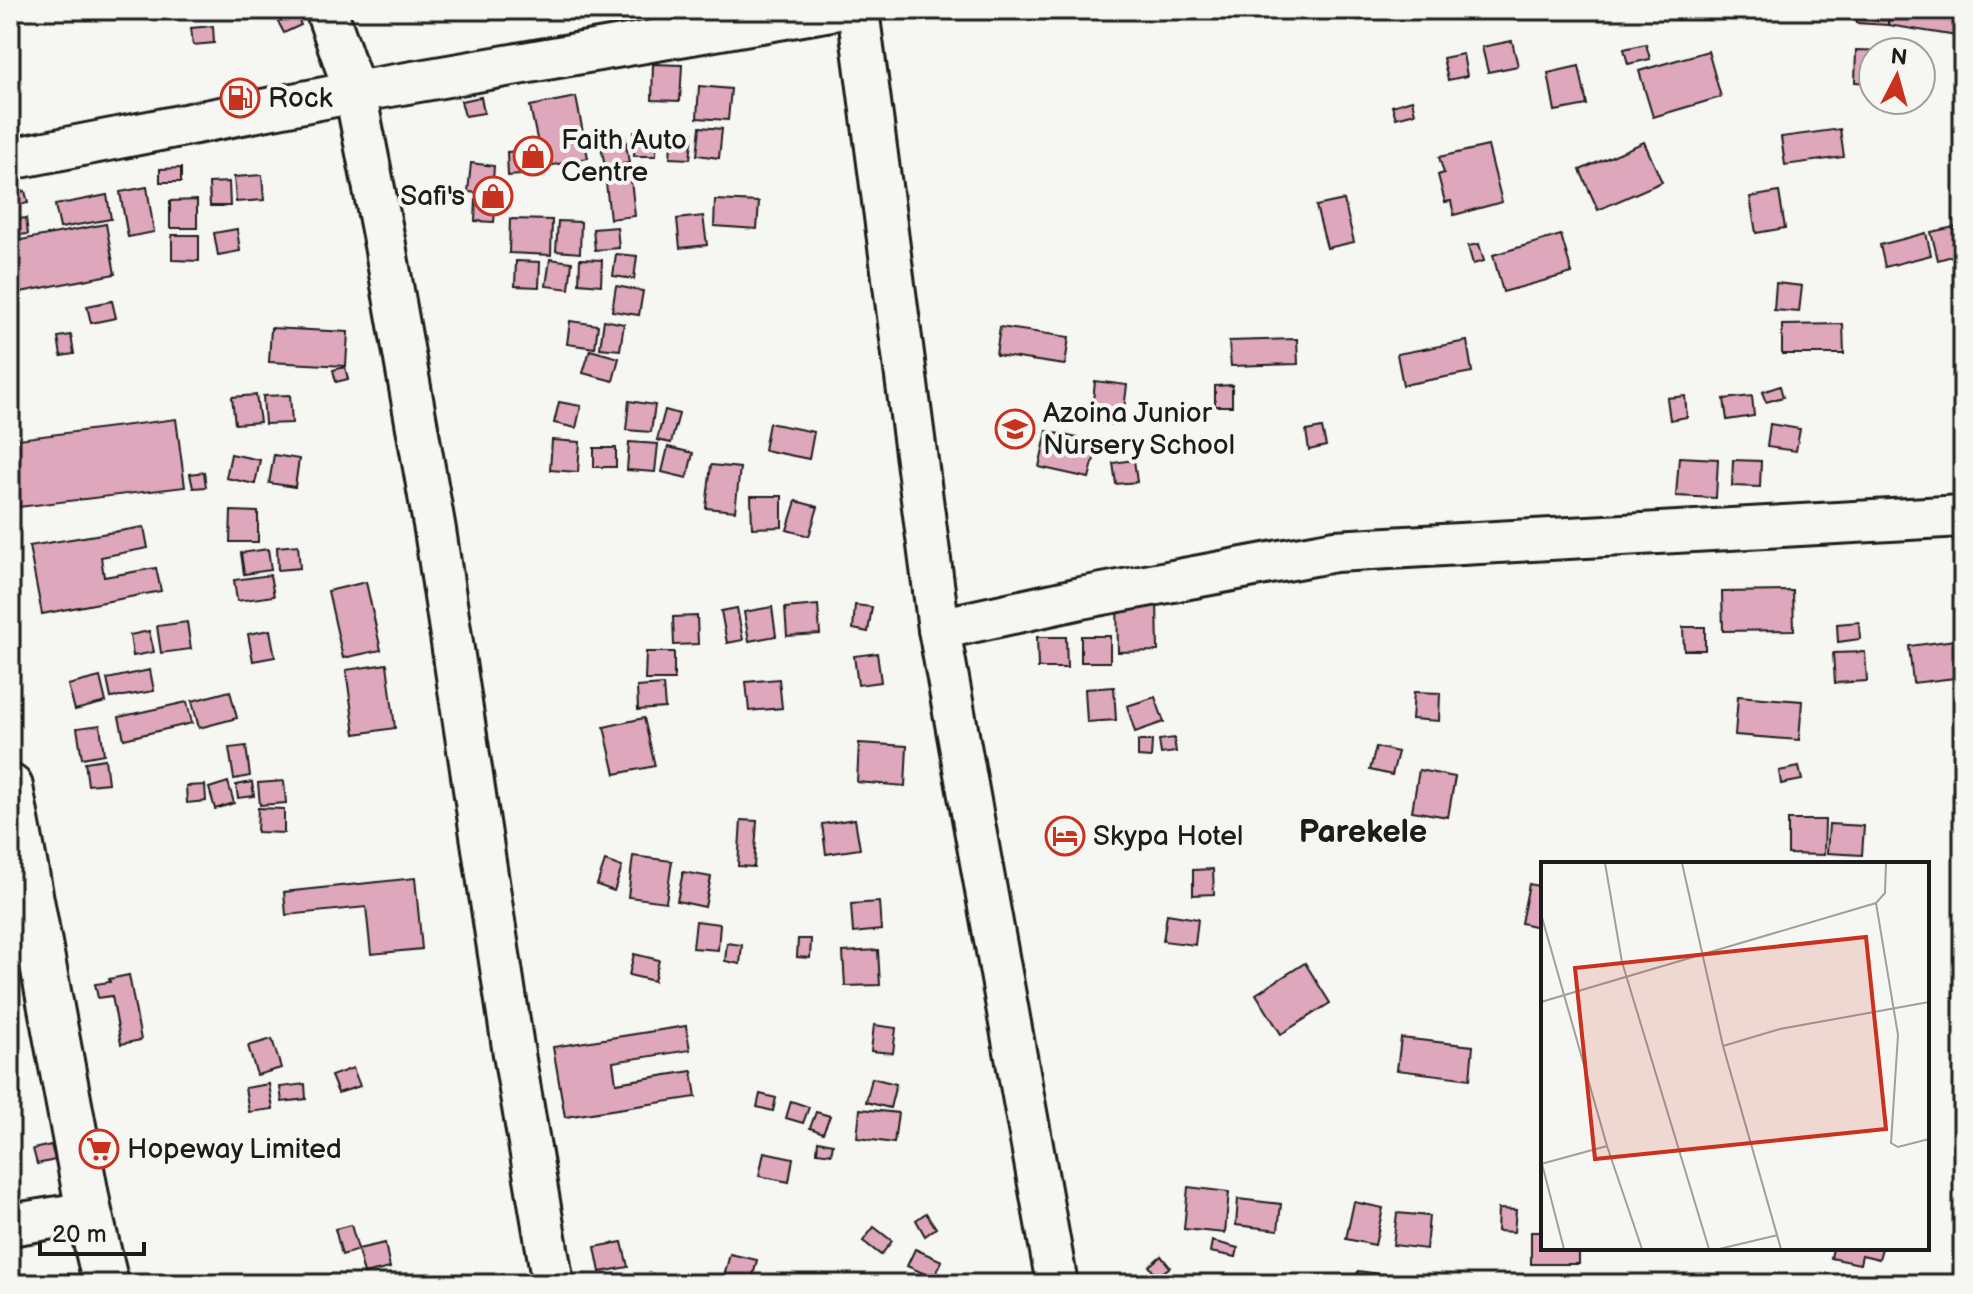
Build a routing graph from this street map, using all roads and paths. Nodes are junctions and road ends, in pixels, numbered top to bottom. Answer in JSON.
{"nodes":[{"id":1,"x":326,"y":10,"type":"edge"},
{"id":2,"x":831,"y":10,"type":"edge"},
{"id":3,"x":858,"y":10,"type":"edge"},
{"id":4,"x":355,"y":92,"type":"junction"},
{"id":5,"x":10,"y":159,"type":"edge"},
{"id":6,"x":1963,"y":516,"type":"edge"},
{"id":7,"x":939,"y":629,"type":"junction"},
{"id":8,"x":10,"y":787,"type":"edge"},
{"id":9,"x":89,"y":1212,"type":"junction"},
{"id":10,"x":10,"y":1225,"type":"edge"},
{"id":11,"x":106,"y":1284,"type":"edge"},
{"id":12,"x":553,"y":1284,"type":"edge"},
{"id":13,"x":1057,"y":1284,"type":"edge"}],
"edges":[{"from":1,"to":4,"type":"street"},
{"from":2,"to":4,"type":"street"},
{"from":3,"to":7,"type":"street"},
{"from":4,"to":5,"type":"street"},
{"from":4,"to":12,"type":"street"},
{"from":6,"to":7,"type":"street"},
{"from":7,"to":13,"type":"street"},
{"from":8,"to":9,"type":"main road"},
{"from":9,"to":10,"type":"street"},
{"from":9,"to":11,"type":"main road"}]}
